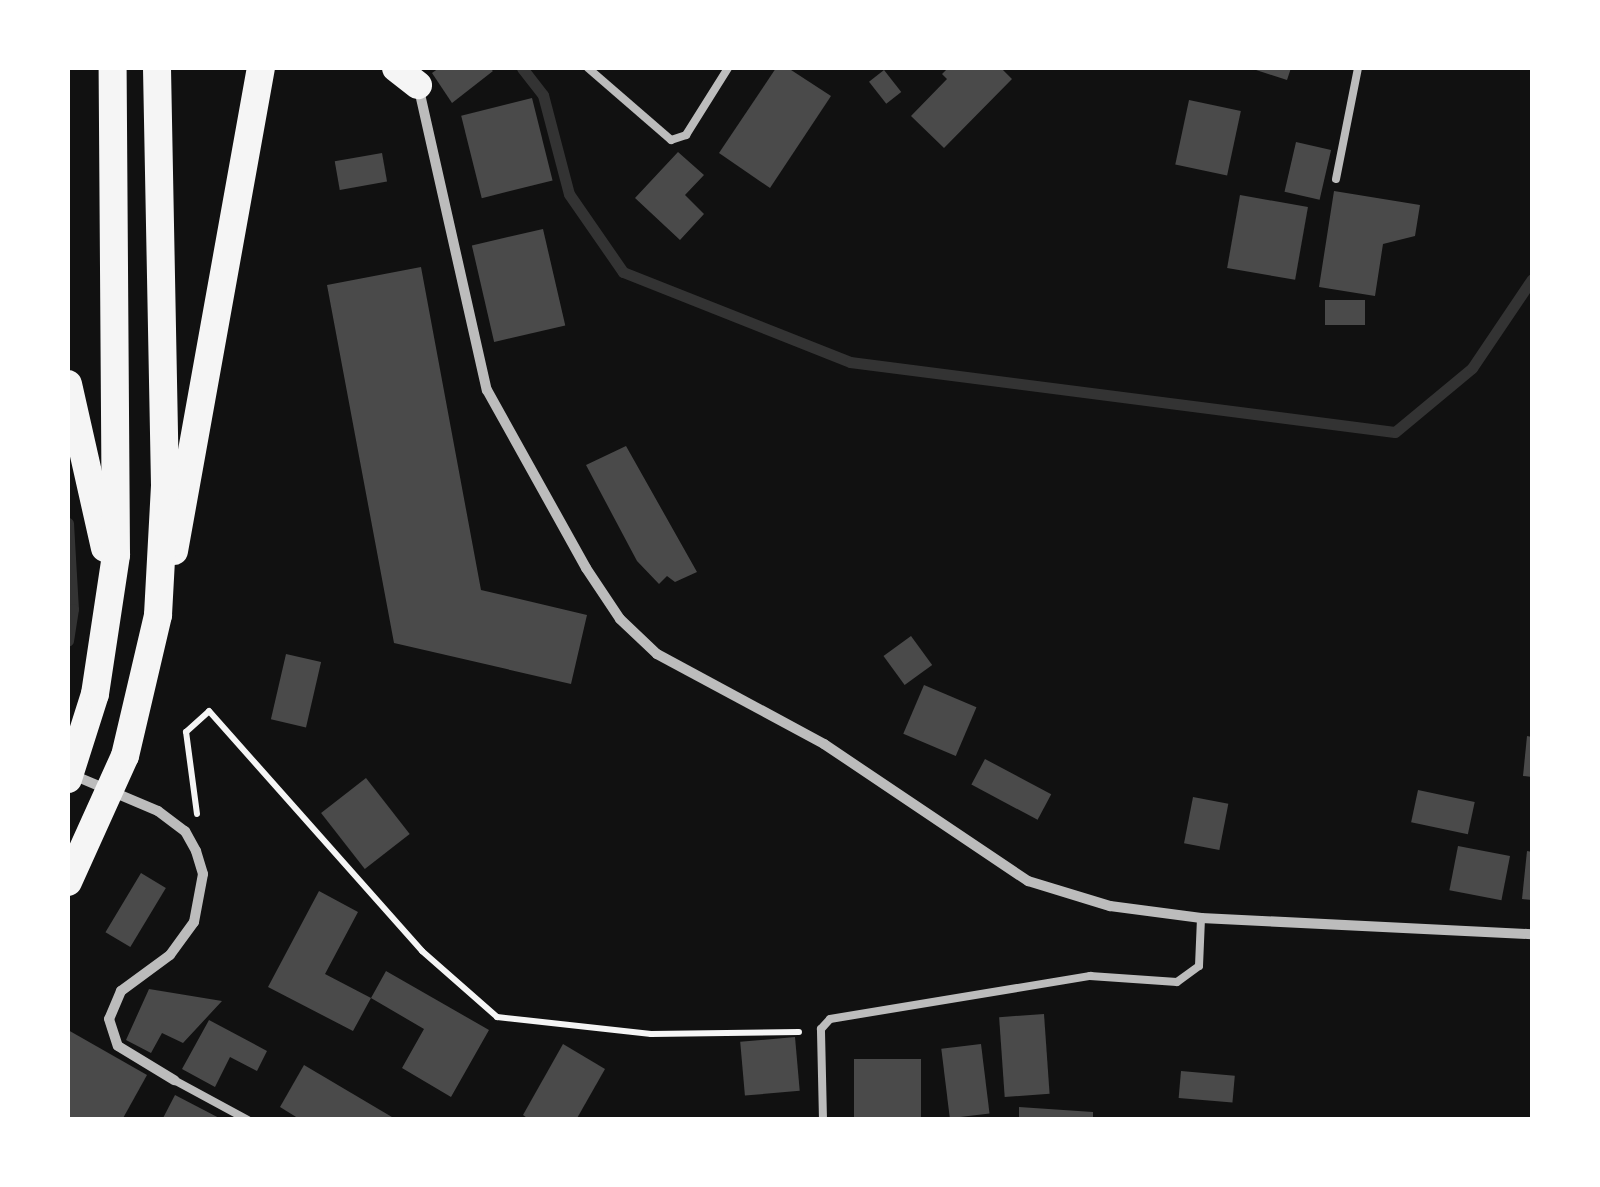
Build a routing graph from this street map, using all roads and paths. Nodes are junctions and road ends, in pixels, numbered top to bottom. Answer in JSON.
{"nodes":[{"id":1,"x":112,"y":68,"type":"edge"},
{"id":2,"x":157,"y":68,"type":"edge"},
{"id":3,"x":262,"y":68,"type":"edge"},
{"id":4,"x":588,"y":68,"type":"edge"},
{"id":5,"x":728,"y":68,"type":"edge"},
{"id":6,"x":1358,"y":68,"type":"edge"},
{"id":7,"x":410,"y":73,"type":"edge"},
{"id":8,"x":1336,"y":179,"type":"dead end"},
{"id":9,"x":68,"y":384,"type":"edge"},
{"id":10,"x":111,"y":609,"type":"junction"},
{"id":11,"x":158,"y":615,"type":"junction"},
{"id":12,"x":68,"y":776,"type":"edge"},
{"id":13,"x":198,"y":820,"type":"dead end"},
{"id":14,"x":68,"y":882,"type":"edge"},
{"id":15,"x":1200,"y":918,"type":"junction"},
{"id":16,"x":1532,"y":934,"type":"edge"},
{"id":17,"x":820,"y":1029,"type":"junction"},
{"id":18,"x":174,"y":1080,"type":"joint"},
{"id":19,"x":248,"y":1120,"type":"edge"},
{"id":20,"x":824,"y":1120,"type":"edge"}],
"edges":[{"from":1,"to":10,"type":"highway"},
{"from":2,"to":11,"type":"highway"},
{"from":3,"to":11,"type":"highway"},
{"from":4,"to":5,"type":"lane"},
{"from":6,"to":8,"type":"lane"},
{"from":7,"to":15,"type":"street"},
{"from":9,"to":10,"type":"highway"},
{"from":10,"to":12,"type":"highway"},
{"from":11,"to":14,"type":"highway"},
{"from":12,"to":18,"type":"street"},
{"from":13,"to":17,"type":"path"},
{"from":15,"to":16,"type":"street"},
{"from":15,"to":17,"type":"lane"},
{"from":17,"to":20,"type":"lane"},
{"from":18,"to":19,"type":"lane"}]}
